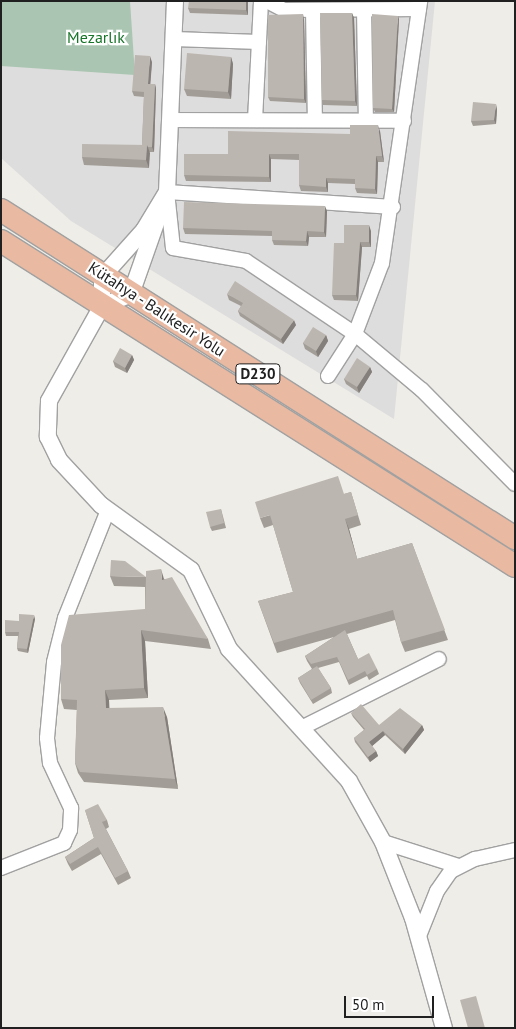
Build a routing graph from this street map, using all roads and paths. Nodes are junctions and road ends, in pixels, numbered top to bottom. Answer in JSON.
{"nodes":[{"id":1,"x":176,"y":1,"type":"edge"},
{"id":2,"x":261,"y":1,"type":"edge"},
{"id":3,"x":268,"y":1,"type":"edge"},
{"id":4,"x":420,"y":5,"type":"edge"},
{"id":5,"x":313,"y":10,"type":"junction"},
{"id":6,"x":364,"y":10,"type":"junction"},
{"id":7,"x":174,"y":39,"type":"junction"},
{"id":8,"x":259,"y":42,"type":"junction"},
{"id":9,"x":170,"y":120,"type":"junction"},
{"id":10,"x":255,"y":120,"type":"junction"},
{"id":11,"x":315,"y":120,"type":"junction"},
{"id":12,"x":366,"y":120,"type":"junction"},
{"id":13,"x":404,"y":120,"type":"junction"},
{"id":14,"x":167,"y":192,"type":"junction"},
{"id":15,"x":393,"y":207,"type":"junction"},
{"id":16,"x":1,"y":210,"type":"edge"},
{"id":17,"x":1,"y":241,"type":"edge"},
{"id":18,"x":102,"y":277,"type":"junction"},
{"id":19,"x":131,"y":294,"type":"junction"},
{"id":20,"x":102,"y":306,"type":"junction"},
{"id":21,"x":355,"y":334,"type":"junction"},
{"id":22,"x":328,"y":376,"type":"dead end"},
{"id":23,"x":515,"y":484,"type":"edge"},
{"id":24,"x":108,"y":510,"type":"junction"},
{"id":25,"x":515,"y":538,"type":"edge"},
{"id":26,"x":515,"y":566,"type":"edge"},
{"id":27,"x":440,"y":660,"type":"dead end"},
{"id":28,"x":301,"y":728,"type":"junction"},
{"id":29,"x":383,"y":842,"type":"junction"},
{"id":30,"x":515,"y":850,"type":"edge"},
{"id":31,"x":458,"y":866,"type":"junction"},
{"id":32,"x":1,"y":868,"type":"edge"},
{"id":33,"x":418,"y":936,"type":"junction"},
{"id":34,"x":444,"y":1028,"type":"edge"}],
"edges":[{"from":1,"to":7,"type":"street"},
{"from":2,"to":8,"type":"street"},
{"from":3,"to":5,"type":"street"},
{"from":4,"to":6,"type":"street"},
{"from":4,"to":13,"type":"street"},
{"from":5,"to":6,"type":"street"},
{"from":5,"to":11,"type":"street"},
{"from":6,"to":12,"type":"street"},
{"from":7,"to":8,"type":"street"},
{"from":7,"to":9,"type":"street"},
{"from":8,"to":10,"type":"street"},
{"from":9,"to":10,"type":"street"},
{"from":9,"to":14,"type":"street"},
{"from":10,"to":11,"type":"street"},
{"from":11,"to":12,"type":"street"},
{"from":12,"to":13,"type":"street"},
{"from":13,"to":15,"type":"street"},
{"from":14,"to":15,"type":"street"},
{"from":14,"to":18,"type":"street"},
{"from":14,"to":19,"type":"street"},
{"from":14,"to":21,"type":"street"},
{"from":15,"to":21,"type":"street"},
{"from":16,"to":18,"type":"highway","name":"Kütahya - Balıkesir Yolu","number":"D230"},
{"from":17,"to":20,"type":"highway","name":"Kütahya - Balıkesir Yolu","number":"D230"},
{"from":18,"to":19,"type":"highway","name":"Kütahya - Balıkesir Yolu","number":"D230"},
{"from":18,"to":20,"type":"street"},
{"from":19,"to":20,"type":"street"},
{"from":19,"to":25,"type":"highway","name":"Kütahya - Balıkesir Yolu","number":"D230"},
{"from":20,"to":24,"type":"street"},
{"from":20,"to":26,"type":"highway","name":"Kütahya - Balıkesir Yolu","number":"D230"},
{"from":21,"to":22,"type":"street"},
{"from":21,"to":23,"type":"street"},
{"from":24,"to":28,"type":"street"},
{"from":24,"to":32,"type":"street"},
{"from":27,"to":28,"type":"street"},
{"from":28,"to":29,"type":"street"},
{"from":29,"to":31,"type":"street"},
{"from":29,"to":33,"type":"street"},
{"from":30,"to":31,"type":"street"},
{"from":31,"to":33,"type":"street"},
{"from":33,"to":34,"type":"street"}]}
